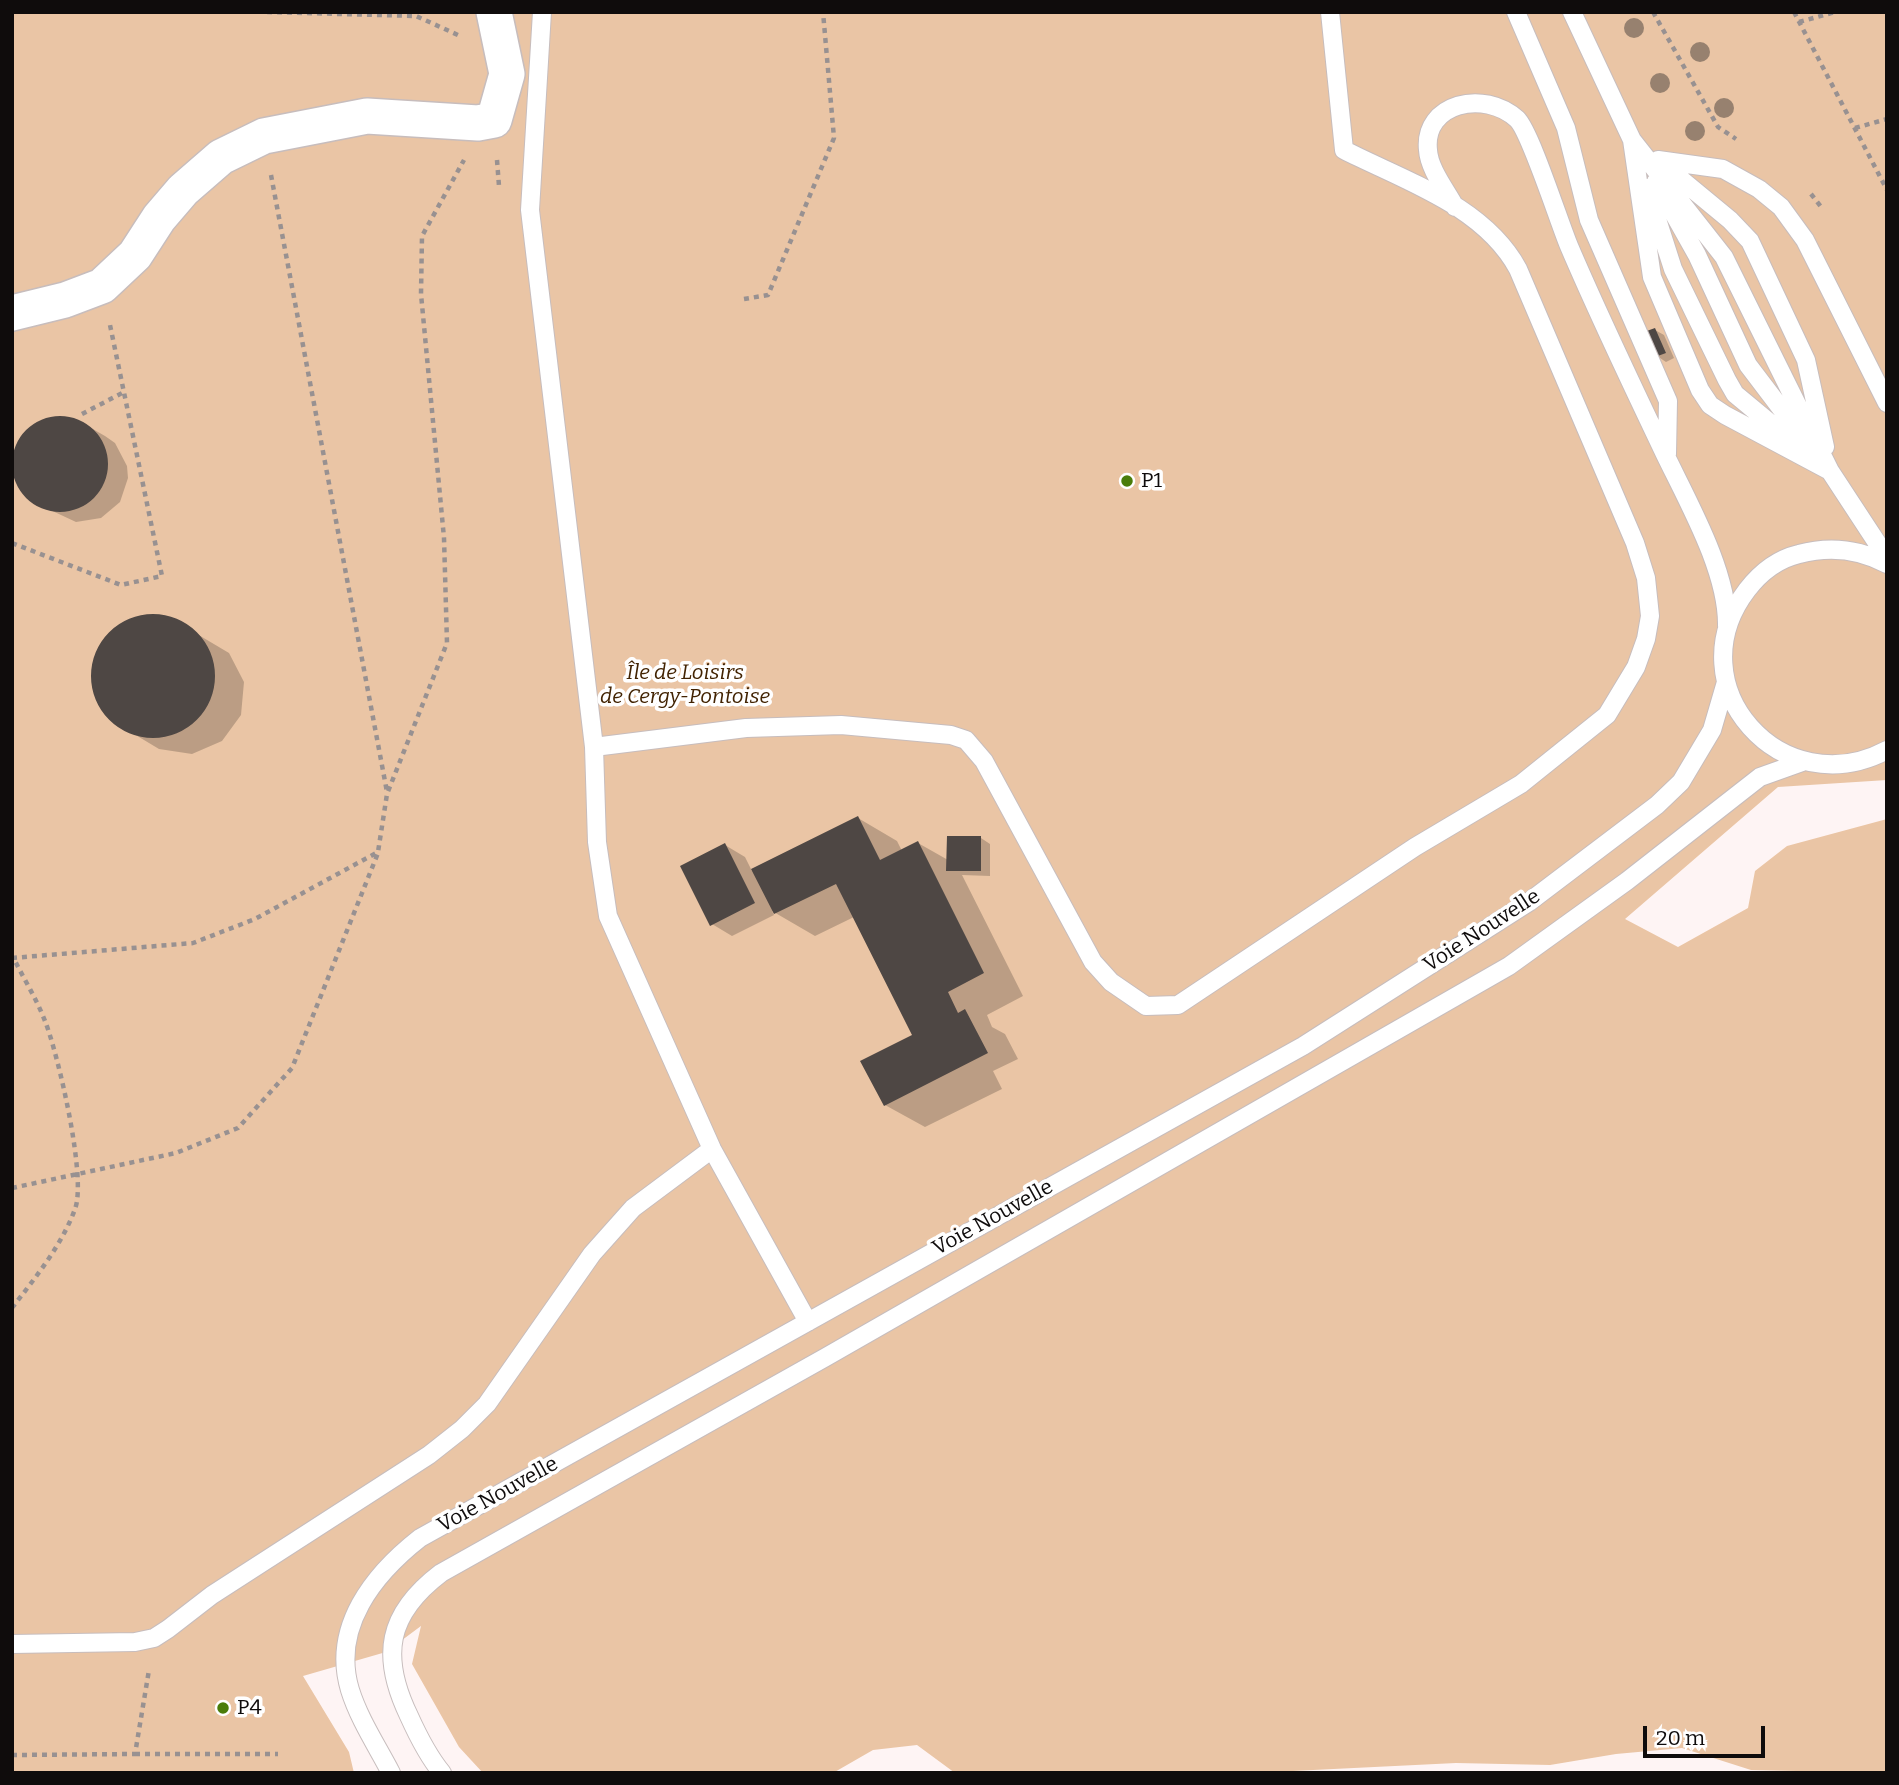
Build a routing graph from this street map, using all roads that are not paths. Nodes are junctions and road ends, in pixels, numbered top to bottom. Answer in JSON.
{"nodes":[{"id":1,"x":494,"y":12,"type":"edge"},
{"id":2,"x":542,"y":12,"type":"edge"},
{"id":3,"x":1330,"y":12,"type":"edge"},
{"id":4,"x":1516,"y":12,"type":"edge"},
{"id":5,"x":1572,"y":12,"type":"edge"},
{"id":6,"x":1632,"y":140,"type":"junction"},
{"id":7,"x":1658,"y":160,"type":"junction"},
{"id":8,"x":1455,"y":207,"type":"junction"},
{"id":9,"x":12,"y":313,"type":"edge"},
{"id":10,"x":1887,"y":402,"type":"edge"},
{"id":11,"x":1667,"y":457,"type":"junction"},
{"id":12,"x":1830,"y":471,"type":"junction"},
{"id":13,"x":1887,"y":558,"type":"edge"},
{"id":14,"x":1887,"y":564,"type":"edge"},
{"id":15,"x":1727,"y":626,"type":"junction"},
{"id":16,"x":1726,"y":682,"type":"junction"},
{"id":17,"x":594,"y":747,"type":"junction"},
{"id":18,"x":1887,"y":750,"type":"edge"},
{"id":19,"x":1802,"y":762,"type":"junction"},
{"id":20,"x":712,"y":1149,"type":"junction"},
{"id":21,"x":808,"y":1322,"type":"junction"},
{"id":22,"x":12,"y":1644,"type":"edge"},
{"id":23,"x":391,"y":1773,"type":"edge"},
{"id":24,"x":442,"y":1773,"type":"edge"}],
"edges":[{"from":1,"to":9,"type":"street"},
{"from":2,"to":17,"type":"lane"},
{"from":3,"to":8,"type":"lane"},
{"from":4,"to":11,"type":"lane"},
{"from":5,"to":6,"type":"lane"},
{"from":6,"to":7,"type":"lane"},
{"from":6,"to":12,"type":"lane"},
{"from":6,"to":12,"type":"lane"},
{"from":6,"to":12,"type":"lane"},
{"from":6,"to":12,"type":"lane"},
{"from":7,"to":10,"type":"lane"},
{"from":7,"to":12,"type":"lane"},
{"from":8,"to":11,"type":"lane"},
{"from":8,"to":17,"type":"lane"},
{"from":11,"to":15,"type":"lane"},
{"from":12,"to":13,"type":"lane"},
{"from":14,"to":15,"type":"lane"},
{"from":15,"to":16,"type":"lane"},
{"from":16,"to":19,"type":"lane"},
{"from":16,"to":21,"type":"lane","name":"Voie Nouvelle"},
{"from":17,"to":20,"type":"lane"},
{"from":18,"to":19,"type":"lane"},
{"from":19,"to":24,"type":"lane","name":"Voie Nouvelle"},
{"from":20,"to":21,"type":"lane"},
{"from":20,"to":22,"type":"lane"},
{"from":21,"to":23,"type":"lane","name":"Voie Nouvelle"}]}
